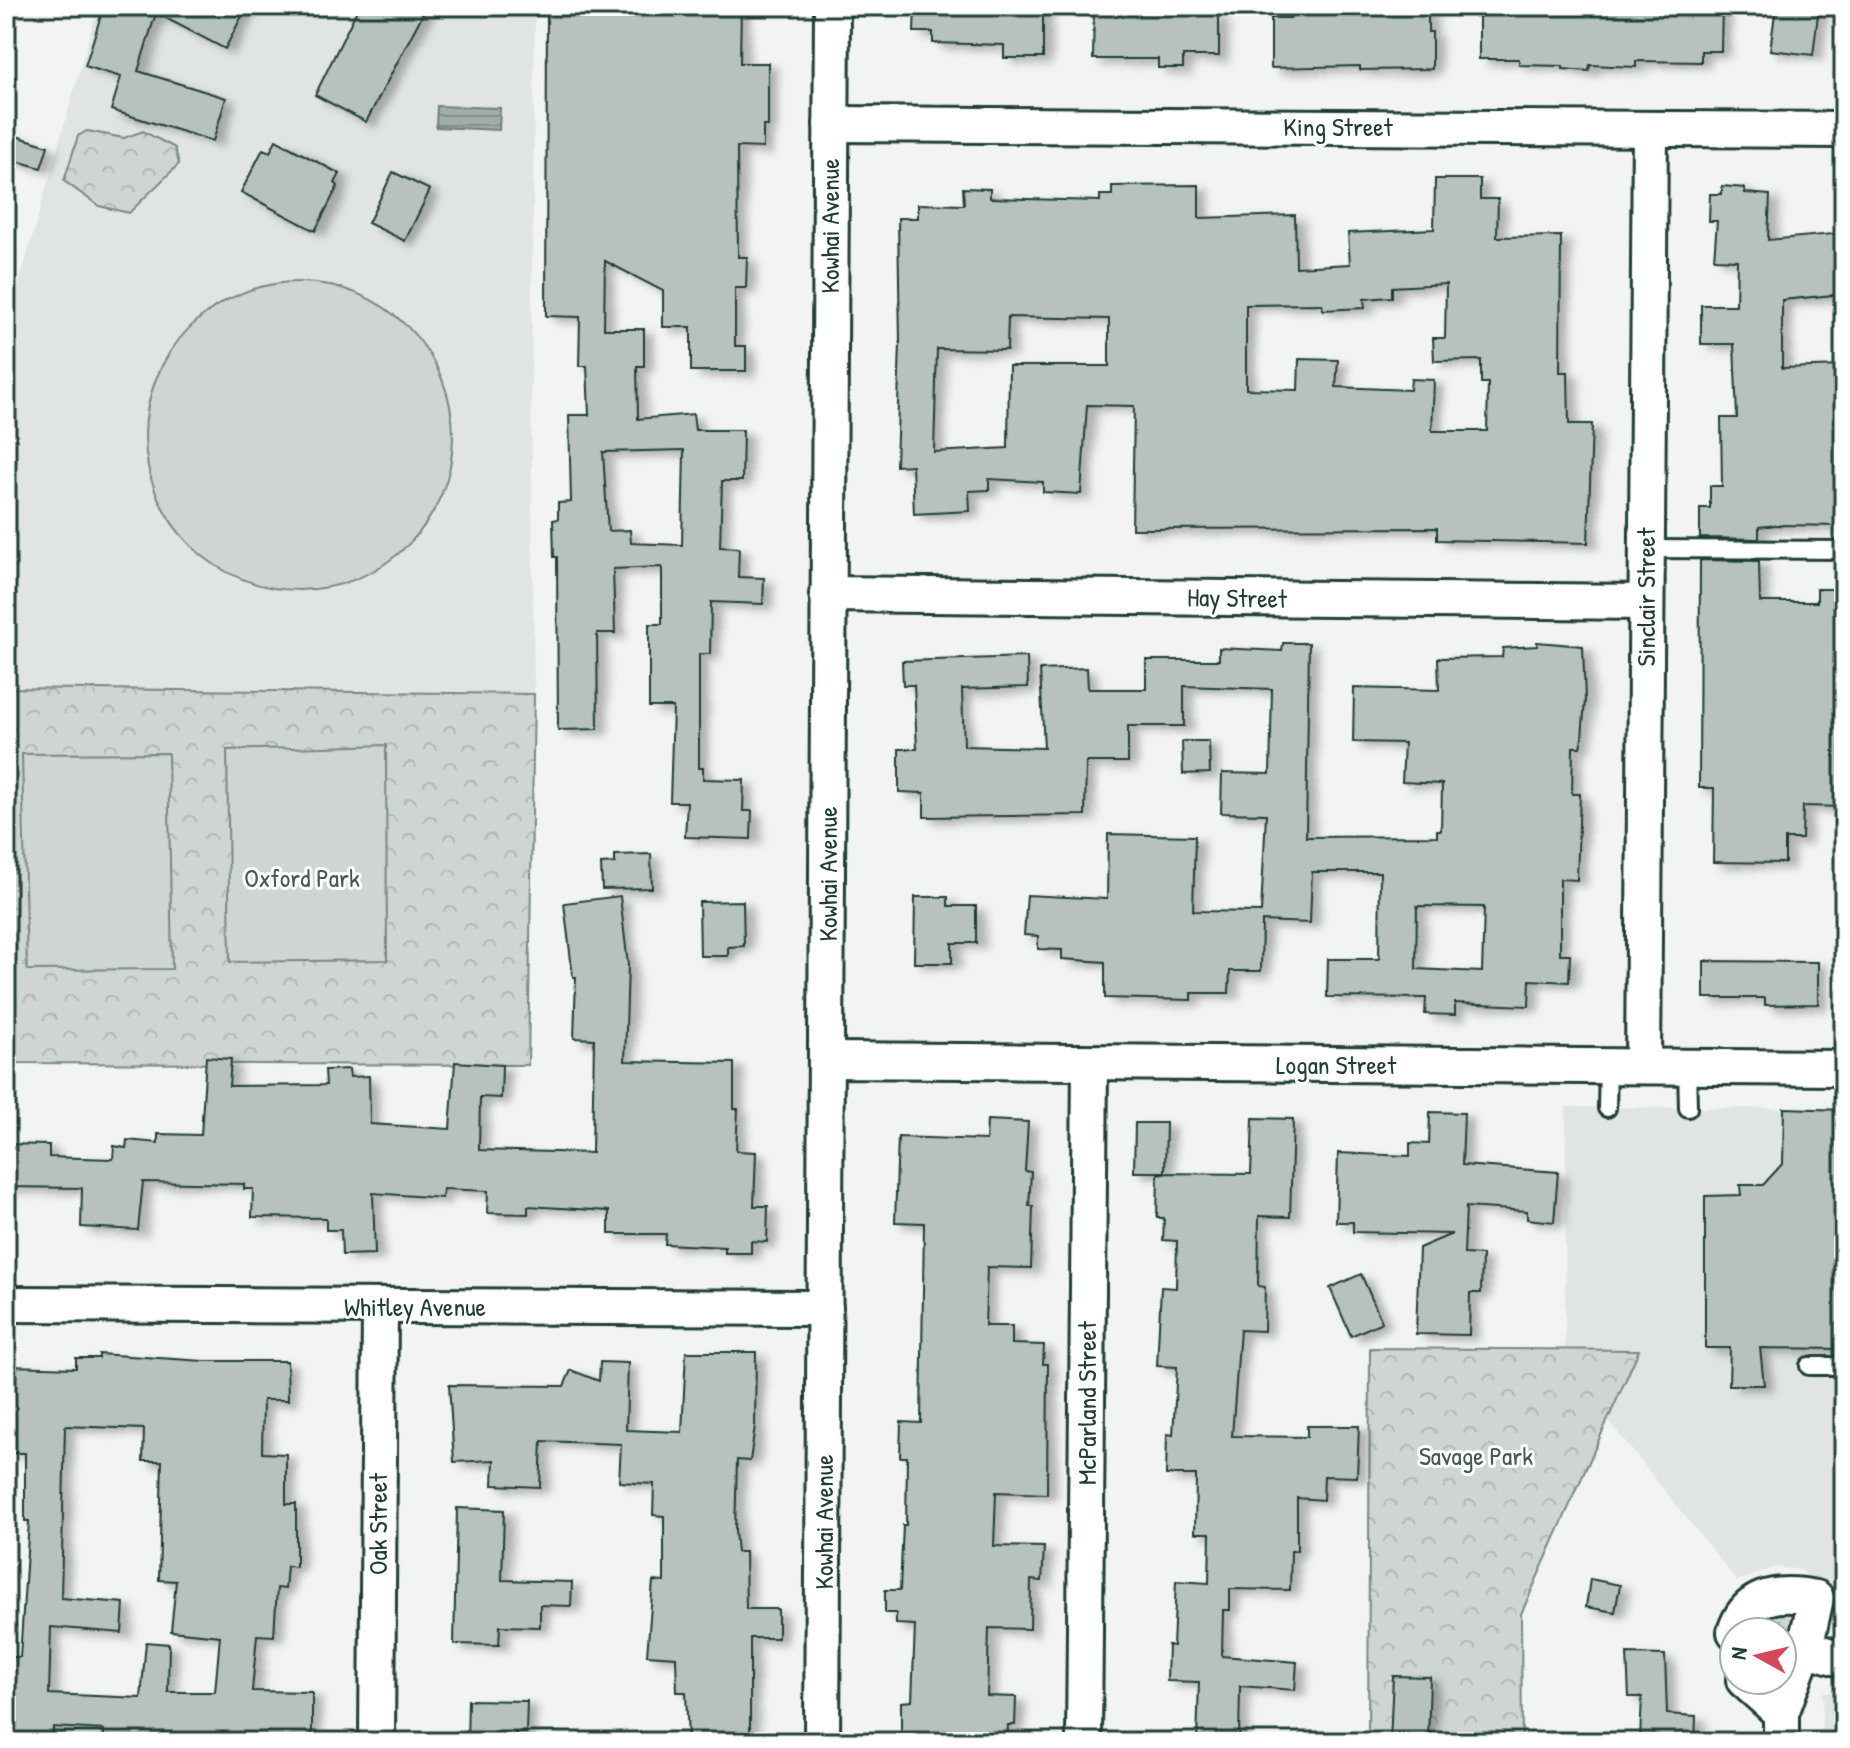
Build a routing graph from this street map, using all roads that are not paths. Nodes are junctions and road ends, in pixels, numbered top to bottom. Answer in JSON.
{"nodes":[{"id":1,"x":832,"y":6,"type":"edge"},
{"id":2,"x":831,"y":124,"type":"junction"},
{"id":3,"x":1650,"y":129,"type":"junction"},
{"id":4,"x":1844,"y":130,"type":"edge"},
{"id":5,"x":1647,"y":549,"type":"junction"},
{"id":6,"x":1844,"y":550,"type":"edge"},
{"id":7,"x":827,"y":594,"type":"junction"},
{"id":8,"x":1646,"y":602,"type":"junction"},
{"id":9,"x":828,"y":1060,"type":"junction"},
{"id":10,"x":1090,"y":1063,"type":"junction"},
{"id":11,"x":1608,"y":1066,"type":"junction"},
{"id":12,"x":1643,"y":1066,"type":"junction"},
{"id":13,"x":1687,"y":1066,"type":"junction"},
{"id":14,"x":1844,"y":1068,"type":"edge"},
{"id":15,"x":1607,"y":1108,"type":"dead end"},
{"id":16,"x":1688,"y":1108,"type":"dead end"},
{"id":17,"x":6,"y":1304,"type":"edge"},
{"id":18,"x":380,"y":1306,"type":"junction"},
{"id":19,"x":825,"y":1308,"type":"junction"},
{"id":20,"x":1809,"y":1366,"type":"dead end"},
{"id":21,"x":1844,"y":1366,"type":"edge"},
{"id":22,"x":1742,"y":1616,"type":"edge"},
{"id":23,"x":1805,"y":1648,"type":"junction"},
{"id":24,"x":1844,"y":1660,"type":"edge"},
{"id":25,"x":1757,"y":1696,"type":"edge"},
{"id":26,"x":1781,"y":1727,"type":"edge"},
{"id":27,"x":377,"y":1742,"type":"edge"},
{"id":28,"x":822,"y":1742,"type":"edge"},
{"id":29,"x":1084,"y":1742,"type":"edge"}],
"edges":[{"from":1,"to":2,"type":"street","name":"Kowhai Avenue"},
{"from":2,"to":3,"type":"street","name":"King Street"},
{"from":2,"to":7,"type":"street","name":"Kowhai Avenue"},
{"from":3,"to":4,"type":"street","name":"King Street"},
{"from":3,"to":5,"type":"street","name":"Sinclair Street"},
{"from":5,"to":6,"type":"lane"},
{"from":5,"to":8,"type":"street","name":"Sinclair Street"},
{"from":7,"to":8,"type":"street","name":"Hay Street"},
{"from":7,"to":9,"type":"street","name":"Kowhai Avenue"},
{"from":8,"to":12,"type":"street","name":"Sinclair Street"},
{"from":9,"to":10,"type":"street","name":"Logan Street"},
{"from":9,"to":19,"type":"street","name":"Kowhai Avenue"},
{"from":10,"to":11,"type":"street","name":"Logan Street"},
{"from":10,"to":29,"type":"street","name":"McParland Street"},
{"from":11,"to":12,"type":"street","name":"Logan Street"},
{"from":11,"to":15,"type":"lane"},
{"from":12,"to":13,"type":"street","name":"Logan Street"},
{"from":13,"to":14,"type":"street","name":"Logan Street"},
{"from":13,"to":16,"type":"lane"},
{"from":17,"to":18,"type":"street","name":"Whitley Avenue"},
{"from":18,"to":19,"type":"street","name":"Whitley Avenue"},
{"from":18,"to":27,"type":"street","name":"Oak Street"},
{"from":19,"to":28,"type":"street","name":"Kowhai Avenue"},
{"from":20,"to":21,"type":"lane"},
{"from":22,"to":23,"type":"street"},
{"from":23,"to":24,"type":"street"},
{"from":23,"to":26,"type":"street"},
{"from":25,"to":26,"type":"street"}]}
